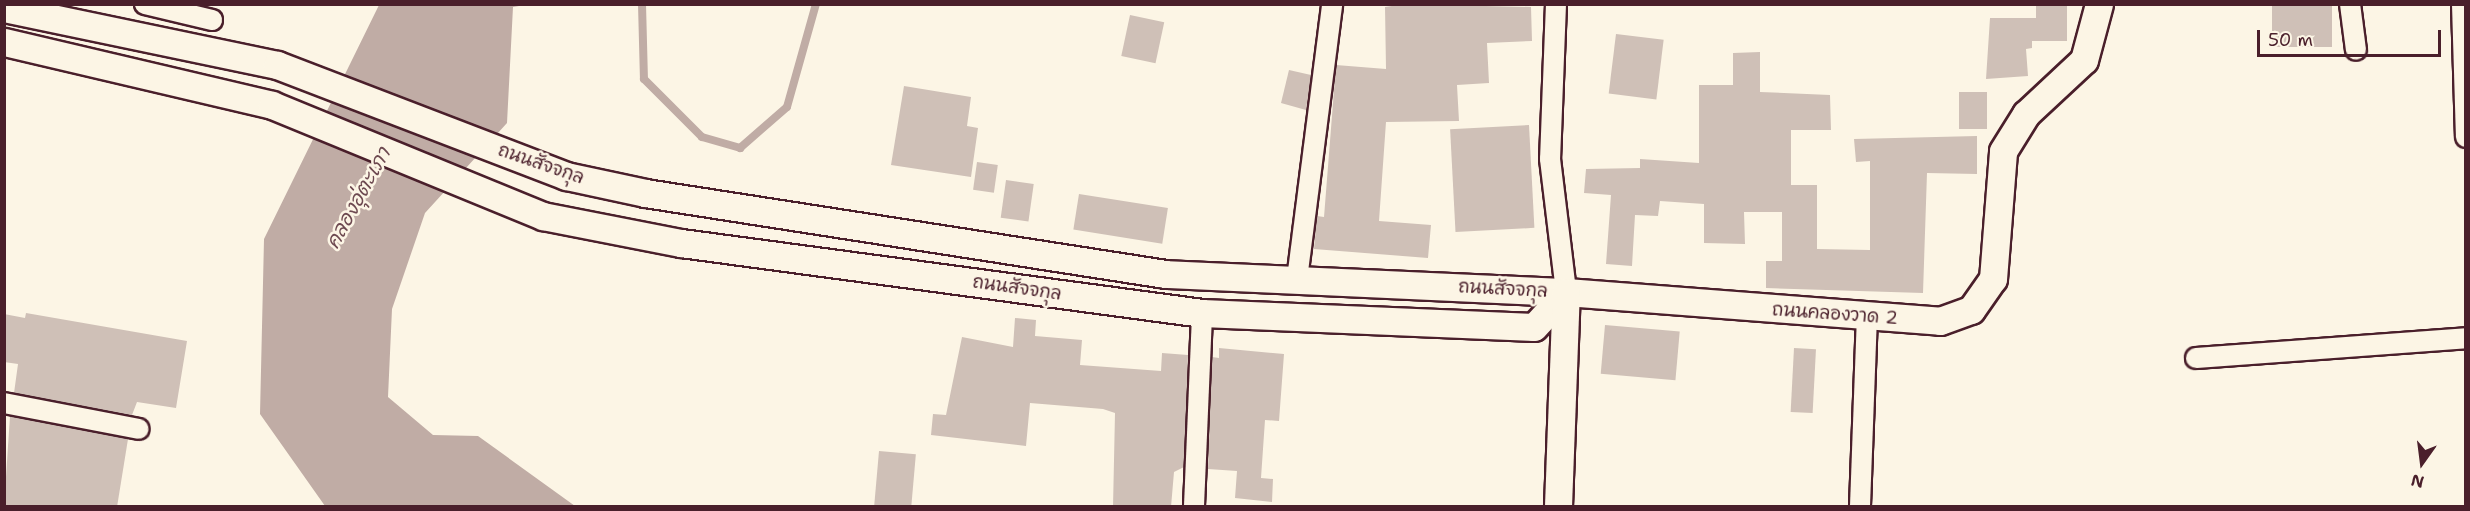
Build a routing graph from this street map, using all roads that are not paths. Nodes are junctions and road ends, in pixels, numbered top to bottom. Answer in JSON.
{"nodes":[{"id":1,"x":145,"y":4,"type":"edge"},
{"id":2,"x":1332,"y":4,"type":"edge"},
{"id":3,"x":1556,"y":4,"type":"edge"},
{"id":4,"x":2098,"y":4,"type":"edge"},
{"id":5,"x":2350,"y":4,"type":"edge"},
{"id":6,"x":2462,"y":4,"type":"edge"},
{"id":7,"x":4,"y":8,"type":"edge"},
{"id":8,"x":212,"y":20,"type":"dead end"},
{"id":9,"x":4,"y":42,"type":"edge"},
{"id":10,"x":2356,"y":50,"type":"dead end"},
{"id":11,"x":2466,"y":137,"type":"edge"},
{"id":12,"x":1297,"y":279,"type":"junction"},
{"id":13,"x":1566,"y":292,"type":"junction"},
{"id":14,"x":1202,"y":313,"type":"junction"},
{"id":15,"x":1867,"y":317,"type":"junction"},
{"id":16,"x":2466,"y":338,"type":"edge"},
{"id":17,"x":2196,"y":358,"type":"dead end"},
{"id":18,"x":4,"y":404,"type":"edge"},
{"id":19,"x":139,"y":429,"type":"dead end"},
{"id":20,"x":1194,"y":507,"type":"edge"},
{"id":21,"x":1558,"y":507,"type":"edge"},
{"id":22,"x":1860,"y":507,"type":"edge"}],
"edges":[{"from":1,"to":8,"type":"street"},
{"from":2,"to":12,"type":"street"},
{"from":3,"to":13,"type":"street"},
{"from":4,"to":15,"type":"street","name":"ถนนคลองวาด 2"},
{"from":5,"to":10,"type":"street"},
{"from":6,"to":11,"type":"street"},
{"from":7,"to":12,"type":"street","name":"ถนนสัจจกุล"},
{"from":9,"to":14,"type":"street","name":"ถนนสัจจกุล"},
{"from":12,"to":13,"type":"street","name":"ถนนสัจจกุล"},
{"from":13,"to":14,"type":"street","name":"ถนนสัจจกุล"},
{"from":13,"to":15,"type":"street","name":"ถนนคลองวาด 2"},
{"from":13,"to":21,"type":"street"},
{"from":14,"to":20,"type":"street"},
{"from":15,"to":22,"type":"street"},
{"from":16,"to":17,"type":"street"},
{"from":18,"to":19,"type":"street"}]}
